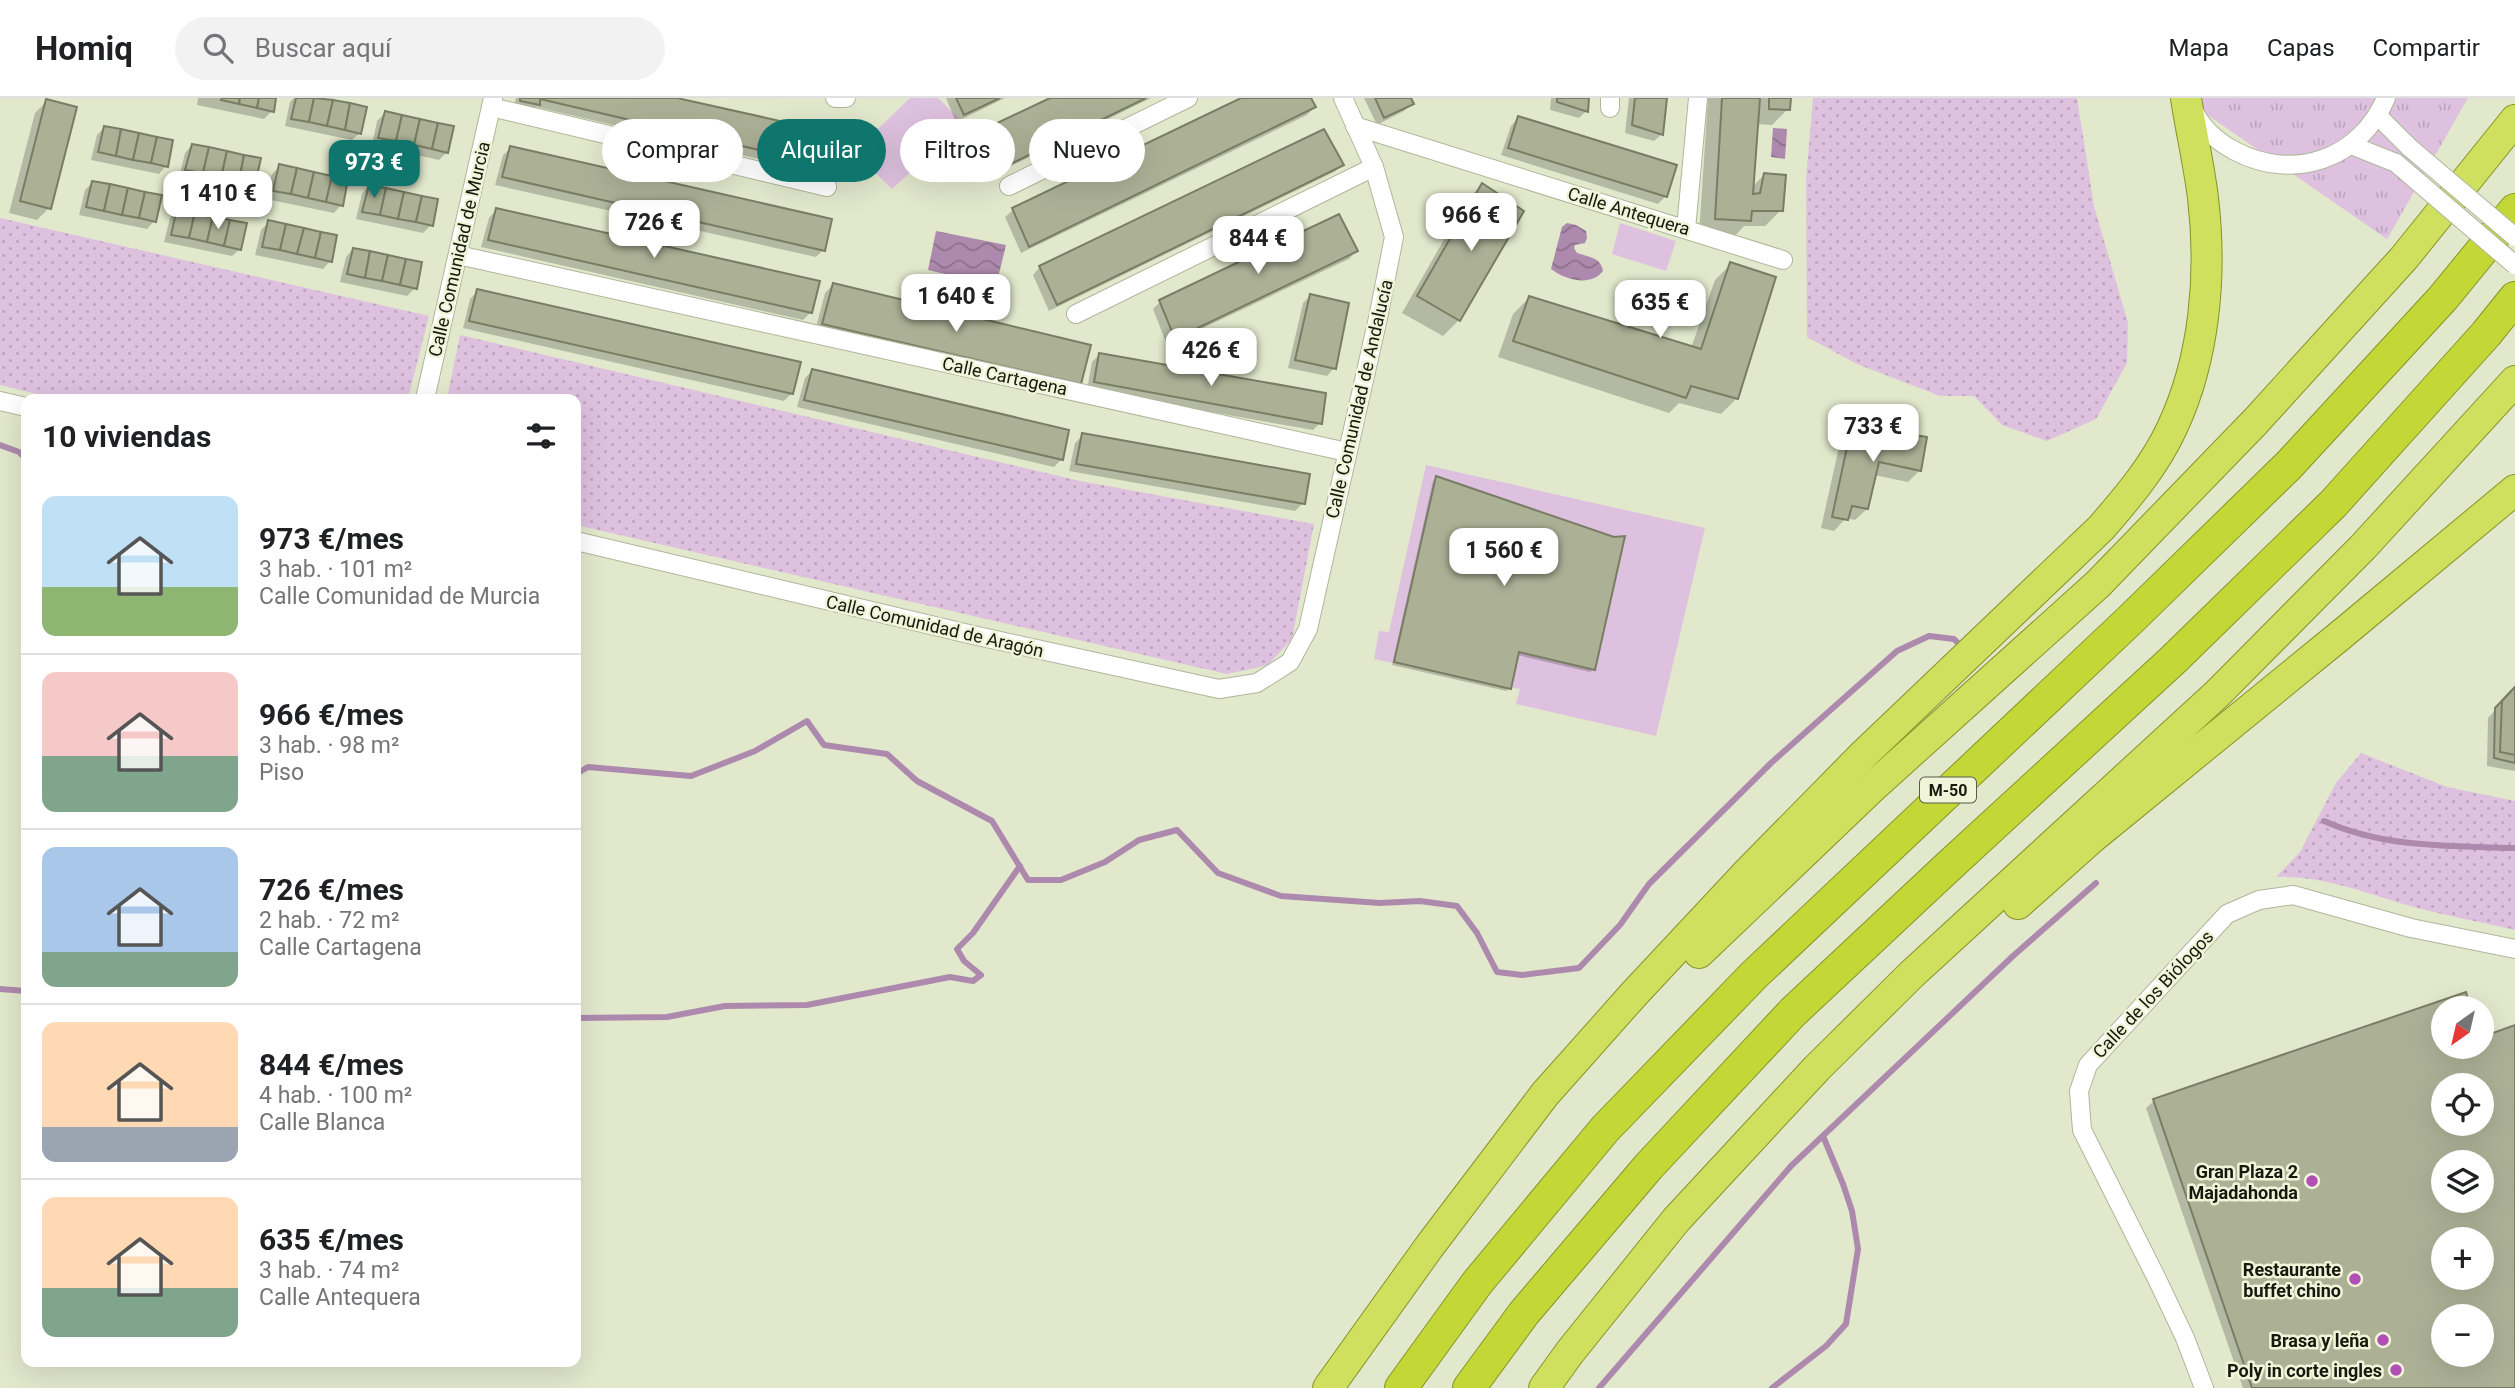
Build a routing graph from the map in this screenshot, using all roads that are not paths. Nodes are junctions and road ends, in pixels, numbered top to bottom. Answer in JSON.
{"nodes":[{"id":1,"x":835,"y":98,"type":"edge"},
{"id":2,"x":846,"y":98,"type":"edge"},
{"id":3,"x":1188,"y":98,"type":"edge"},
{"id":4,"x":1343,"y":98,"type":"edge"},
{"id":5,"x":1698,"y":98,"type":"edge"},
{"id":6,"x":2187,"y":98,"type":"edge"},
{"id":7,"x":2386,"y":98,"type":"edge"},
{"id":8,"x":492,"y":102,"type":"edge"},
{"id":9,"x":2378,"y":116,"type":"junction"},
{"id":10,"x":2515,"y":120,"type":"edge"},
{"id":11,"x":1355,"y":126,"type":"junction"},
{"id":12,"x":2351,"y":145,"type":"junction"},
{"id":13,"x":1374,"y":167,"type":"junction"},
{"id":14,"x":1009,"y":186,"type":"dead end"},
{"id":15,"x":827,"y":187,"type":"dead end"},
{"id":16,"x":2515,"y":210,"type":"edge"},
{"id":17,"x":1686,"y":229,"type":"junction"},
{"id":18,"x":2515,"y":237,"type":"edge"},
{"id":19,"x":458,"y":255,"type":"junction"},
{"id":20,"x":1783,"y":260,"type":"dead end"},
{"id":21,"x":2515,"y":265,"type":"edge"},
{"id":22,"x":2515,"y":298,"type":"edge"},
{"id":23,"x":1076,"y":314,"type":"dead end"},
{"id":24,"x":2515,"y":381,"type":"edge"},
{"id":25,"x":426,"y":394,"type":"edge"},
{"id":26,"x":0,"y":401,"type":"edge"},
{"id":27,"x":21,"y":406,"type":"edge"},
{"id":28,"x":1346,"y":452,"type":"junction"},
{"id":29,"x":2515,"y":490,"type":"edge"},
{"id":30,"x":581,"y":542,"type":"edge"},
{"id":31,"x":1290,"y":662,"type":"joint"},
{"id":32,"x":2515,"y":949,"type":"edge"},
{"id":33,"x":1705,"y":1190,"type":"junction"},
{"id":34,"x":1429,"y":1247,"type":"junction"},
{"id":35,"x":1328,"y":1388,"type":"edge"},
{"id":36,"x":1401,"y":1388,"type":"edge"},
{"id":37,"x":1469,"y":1388,"type":"edge"},
{"id":38,"x":1544,"y":1388,"type":"edge"},
{"id":39,"x":2204,"y":1388,"type":"edge"}],
"edges":[{"from":1,"to":2,"type":"street"},
{"from":3,"to":14,"type":"street"},
{"from":4,"to":11,"type":"street","name":"Calle Comunidad de Andalucía"},
{"from":5,"to":17,"type":"street"},
{"from":6,"to":12,"type":"street"},
{"from":6,"to":34,"type":"highway"},
{"from":7,"to":9,"type":"street"},
{"from":8,"to":15,"type":"street"},
{"from":8,"to":19,"type":"street","name":"Calle Comunidad de Murcia"},
{"from":9,"to":12,"type":"street"},
{"from":9,"to":18,"type":"street","bridge":true},
{"from":10,"to":34,"type":"highway"},
{"from":11,"to":13,"type":"street","name":"Calle Comunidad de Andalucía"},
{"from":11,"to":17,"type":"street","name":"Calle Antequera"},
{"from":12,"to":21,"type":"street","bridge":true},
{"from":13,"to":23,"type":"street"},
{"from":13,"to":28,"type":"street","name":"Calle Comunidad de Andalucía"},
{"from":16,"to":36,"type":"highway","number":"M-50"},
{"from":17,"to":20,"type":"street","name":"Calle Antequera"},
{"from":19,"to":25,"type":"street","name":"Calle Comunidad de Murcia"},
{"from":19,"to":28,"type":"street","name":"Calle Cartagena"},
{"from":22,"to":37,"type":"highway"},
{"from":24,"to":33,"type":"highway"},
{"from":26,"to":27,"type":"street"},
{"from":28,"to":31,"type":"street","name":"Calle Comunidad de Andalucía"},
{"from":29,"to":33,"type":"highway"},
{"from":30,"to":31,"type":"street","name":"Calle Comunidad de Aragón"},
{"from":32,"to":39,"type":"street","name":"Calle de los Biólogos"},
{"from":33,"to":38,"type":"highway"},
{"from":34,"to":35,"type":"highway"}]}
